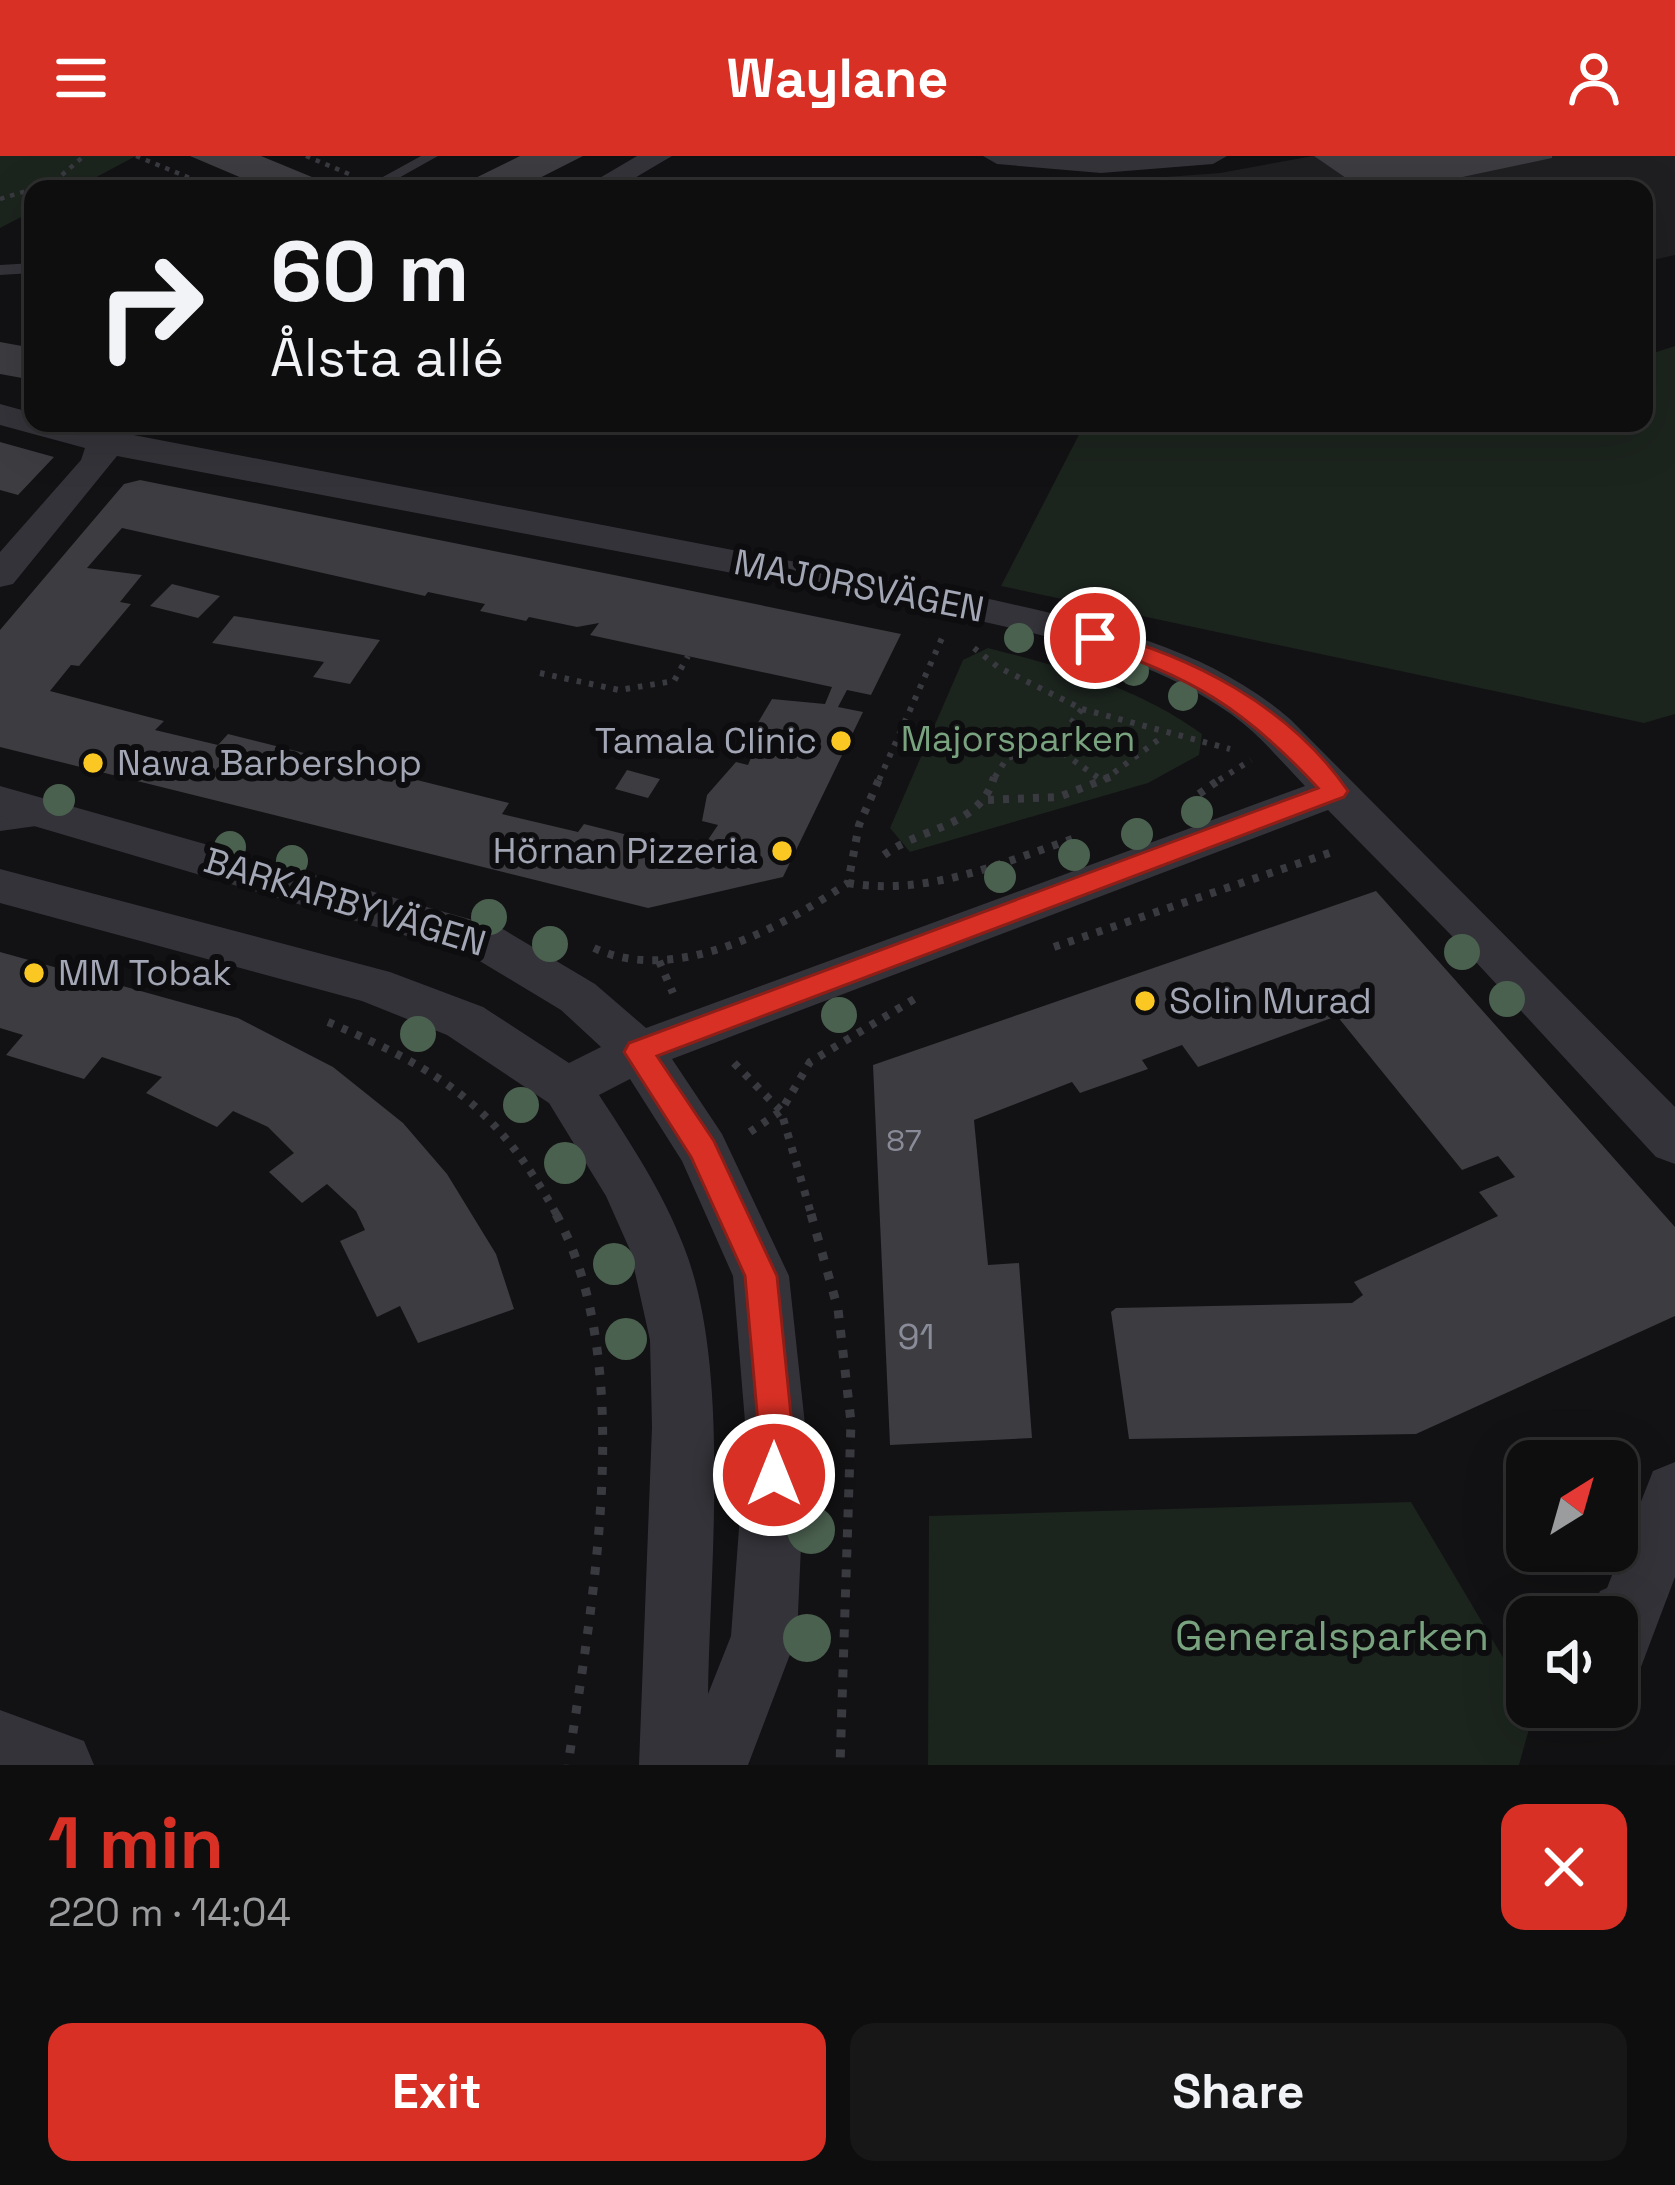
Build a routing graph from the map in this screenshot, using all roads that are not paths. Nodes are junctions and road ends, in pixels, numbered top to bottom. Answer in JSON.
{"nodes":[{"id":1,"x":431,"y":156,"type":"edge"},
{"id":2,"x":658,"y":156,"type":"edge"},
{"id":3,"x":997,"y":156,"type":"edge"},
{"id":4,"x":1213,"y":156,"type":"edge"},
{"id":5,"x":385,"y":180,"type":"edge"},
{"id":6,"x":612,"y":180,"type":"edge"},
{"id":7,"x":68,"y":432,"type":"edge"},
{"id":8,"x":125,"y":432,"type":"edge"},
{"id":9,"x":105,"y":442,"type":"junction"},
{"id":10,"x":0,"y":576,"type":"edge"},
{"id":11,"x":1335,"y":791,"type":"junction"},
{"id":12,"x":0,"y":801,"type":"edge"},
{"id":13,"x":58,"y":818,"type":"junction"},
{"id":14,"x":0,"y":823,"type":"edge"},
{"id":15,"x":0,"y":886,"type":"edge"},
{"id":16,"x":639,"y":1052,"type":"junction"},
{"id":17,"x":567,"y":1088,"type":"junction"},
{"id":18,"x":1675,"y":1142,"type":"edge"},
{"id":19,"x":1675,"y":1492,"type":"edge"},
{"id":20,"x":1636,"y":1596,"type":"edge"},
{"id":21,"x":0,"y":1744,"type":"edge"},
{"id":22,"x":60,"y":1765,"type":"edge"},
{"id":23,"x":674,"y":1765,"type":"edge"},
{"id":24,"x":714,"y":1765,"type":"edge"}],
"edges":[{"from":1,"to":5,"type":"lane"},
{"from":2,"to":6,"type":"street"},
{"from":3,"to":4,"type":"street"},
{"from":7,"to":9,"type":"street","name":"MAJORSVÄGEN"},
{"from":8,"to":9,"type":"street"},
{"from":9,"to":10,"type":"street"},
{"from":9,"to":11,"type":"street","name":"MAJORSVÄGEN"},
{"from":11,"to":16,"type":"street"},
{"from":11,"to":18,"type":"street","name":"MAJORSVÄGEN"},
{"from":12,"to":13,"type":"street","name":"BARKARBYVÄGEN"},
{"from":13,"to":14,"type":"lane","name":"BARKARBYVÄGEN"},
{"from":13,"to":16,"type":"street","name":"BARKARBYVÄGEN"},
{"from":15,"to":17,"type":"street","name":"BARKARBYVÄGEN"},
{"from":16,"to":17,"type":"street"},
{"from":16,"to":24,"type":"street","name":"BARKARBYVÄGEN"},
{"from":17,"to":23,"type":"street","name":"BARKARBYVÄGEN"},
{"from":19,"to":20,"type":"street"},
{"from":21,"to":22,"type":"street"}]}
